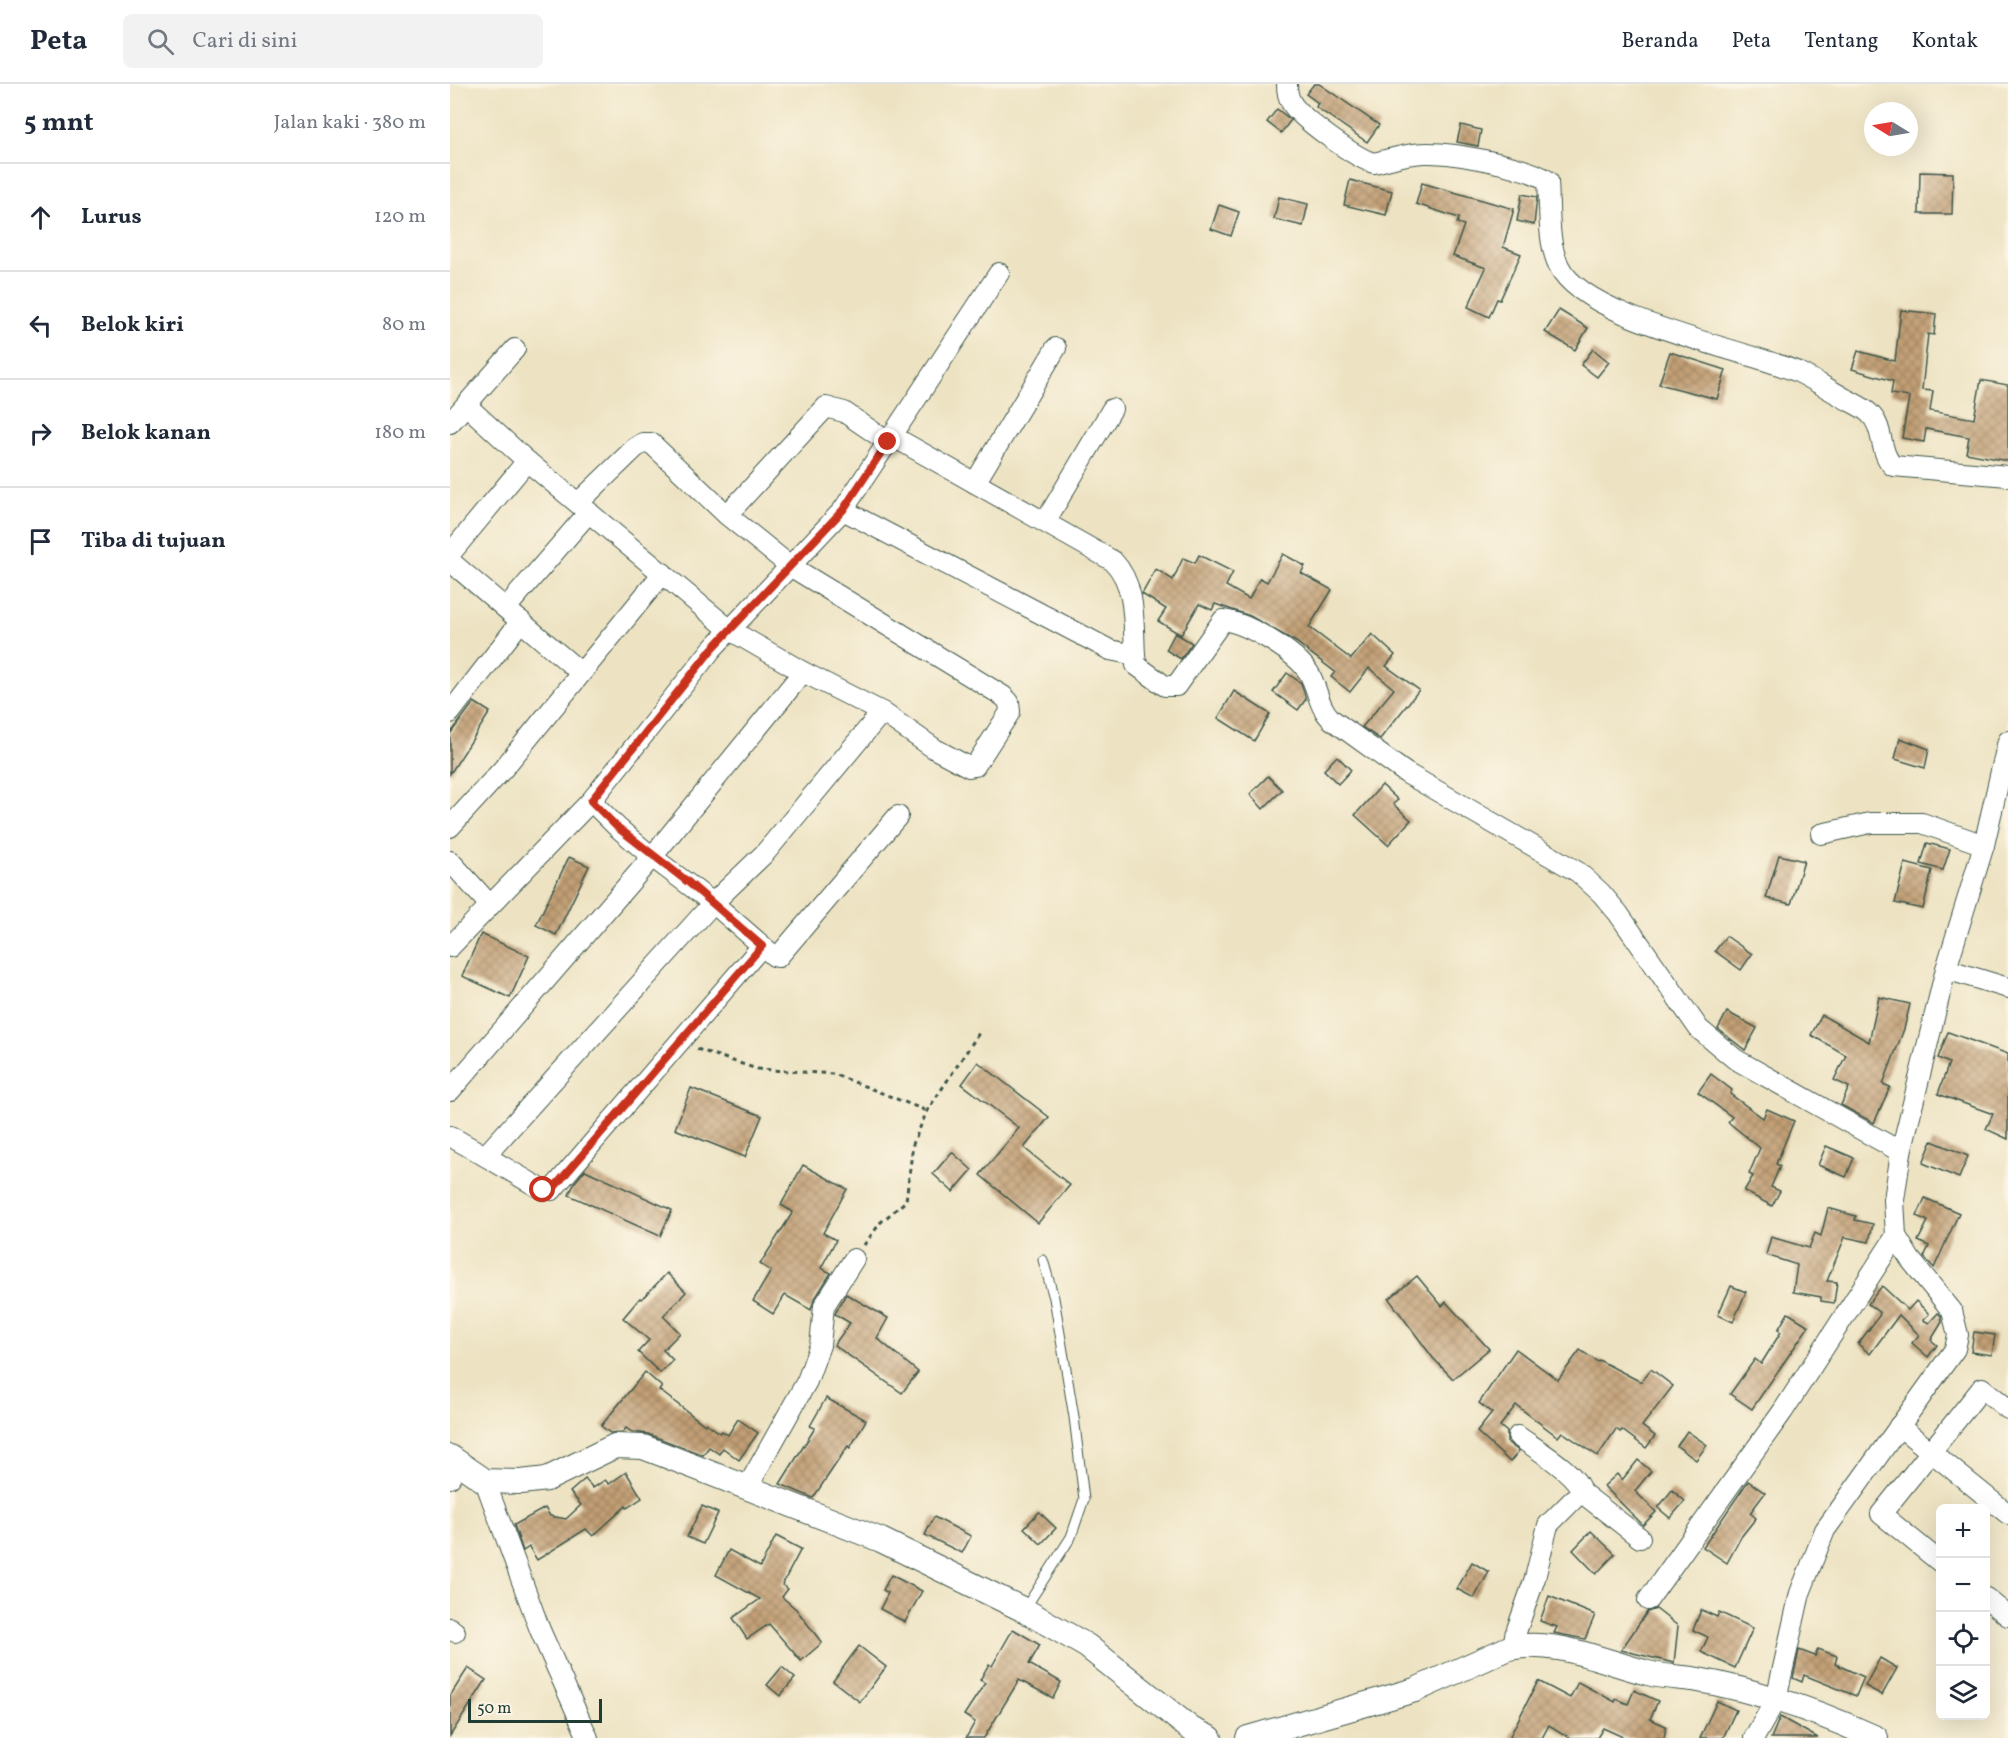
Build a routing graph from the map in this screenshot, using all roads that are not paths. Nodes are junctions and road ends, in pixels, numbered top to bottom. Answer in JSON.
{"nodes":[{"id":1,"x":1287,"y":84,"type":"edge"},
{"id":2,"x":999,"y":273,"type":"dead end"},
{"id":3,"x":1056,"y":348,"type":"dead end"},
{"id":4,"x":515,"y":349,"type":"dead end"},
{"id":5,"x":466,"y":405,"type":"junction"},
{"id":6,"x":1112,"y":409,"type":"dead end"},
{"id":7,"x":450,"y":423,"type":"edge"},
{"id":8,"x":890,"y":439,"type":"junction"},
{"id":9,"x":527,"y":460,"type":"junction"},
{"id":10,"x":2008,"y":476,"type":"edge"},
{"id":11,"x":975,"y":483,"type":"junction"},
{"id":12,"x":584,"y":507,"type":"junction"},
{"id":13,"x":843,"y":510,"type":"junction"},
{"id":14,"x":727,"y":515,"type":"junction"},
{"id":15,"x":1045,"y":522,"type":"junction"},
{"id":16,"x":450,"y":554,"type":"edge"},
{"id":17,"x":450,"y":561,"type":"edge"},
{"id":18,"x":790,"y":566,"type":"junction"},
{"id":19,"x":663,"y":573,"type":"junction"},
{"id":20,"x":506,"y":608,"type":"junction"},
{"id":21,"x":521,"y":621,"type":"junction"},
{"id":22,"x":730,"y":630,"type":"junction"},
{"id":23,"x":1135,"y":655,"type":"junction"},
{"id":24,"x":580,"y":672,"type":"junction"},
{"id":25,"x":803,"y":672,"type":"junction"},
{"id":26,"x":882,"y":712,"type":"junction"},
{"id":27,"x":450,"y":713,"type":"edge"},
{"id":28,"x":2008,"y":741,"type":"edge"},
{"id":29,"x":591,"y":801,"type":"junction"},
{"id":30,"x":898,"y":816,"type":"dead end"},
{"id":31,"x":450,"y":827,"type":"edge"},
{"id":32,"x":1821,"y":834,"type":"dead end"},
{"id":33,"x":1984,"y":845,"type":"junction"},
{"id":34,"x":652,"y":857,"type":"junction"},
{"id":35,"x":450,"y":861,"type":"edge"},
{"id":36,"x":713,"y":903,"type":"junction"},
{"id":37,"x":489,"y":904,"type":"junction"},
{"id":38,"x":762,"y":946,"type":"junction"},
{"id":39,"x":450,"y":947,"type":"edge"},
{"id":40,"x":1946,"y":969,"type":"junction"},
{"id":41,"x":2008,"y":988,"type":"edge"},
{"id":42,"x":450,"y":1091,"type":"edge"},
{"id":43,"x":450,"y":1136,"type":"edge"},
{"id":44,"x":1901,"y":1152,"type":"junction"},
{"id":45,"x":485,"y":1156,"type":"junction"},
{"id":46,"x":1896,"y":1236,"type":"junction"},
{"id":47,"x":854,"y":1259,"type":"road end"},
{"id":48,"x":1043,"y":1260,"type":"dead end"},
{"id":49,"x":2008,"y":1409,"type":"edge"},
{"id":50,"x":1899,"y":1426,"type":"junction"},
{"id":51,"x":1518,"y":1436,"type":"dead end"},
{"id":52,"x":1931,"y":1451,"type":"junction"},
{"id":53,"x":451,"y":1465,"type":"edge"},
{"id":54,"x":485,"y":1481,"type":"junction"},
{"id":55,"x":747,"y":1488,"type":"junction"},
{"id":56,"x":1581,"y":1492,"type":"junction"},
{"id":57,"x":2008,"y":1514,"type":"edge"},
{"id":58,"x":1640,"y":1538,"type":"dead end"},
{"id":59,"x":1936,"y":1558,"type":"edge"},
{"id":60,"x":1648,"y":1600,"type":"dead end"},
{"id":61,"x":1990,"y":1601,"type":"edge"},
{"id":62,"x":1024,"y":1610,"type":"junction"},
{"id":63,"x":2008,"y":1617,"type":"edge"},
{"id":64,"x":1517,"y":1646,"type":"junction"},
{"id":65,"x":1776,"y":1699,"type":"junction"},
{"id":66,"x":588,"y":1738,"type":"edge"},
{"id":67,"x":1210,"y":1738,"type":"edge"},
{"id":68,"x":1248,"y":1738,"type":"edge"},
{"id":69,"x":1754,"y":1738,"type":"edge"},
{"id":70,"x":1876,"y":1738,"type":"edge"}],
"edges":[{"from":1,"to":10,"type":"street"},
{"from":2,"to":8,"type":"street"},
{"from":3,"to":11,"type":"street"},
{"from":4,"to":5,"type":"street"},
{"from":5,"to":7,"type":"street"},
{"from":5,"to":9,"type":"street"},
{"from":6,"to":15,"type":"street"},
{"from":8,"to":11,"type":"street"},
{"from":8,"to":13,"type":"street"},
{"from":8,"to":14,"type":"street"},
{"from":9,"to":12,"type":"street"},
{"from":9,"to":16,"type":"street"},
{"from":11,"to":15,"type":"street"},
{"from":12,"to":14,"type":"street"},
{"from":12,"to":19,"type":"street"},
{"from":12,"to":20,"type":"street"},
{"from":13,"to":18,"type":"street"},
{"from":13,"to":23,"type":"street"},
{"from":14,"to":18,"type":"street"},
{"from":15,"to":23,"type":"street"},
{"from":17,"to":20,"type":"street"},
{"from":18,"to":22,"type":"street"},
{"from":18,"to":26,"type":"street"},
{"from":19,"to":22,"type":"street"},
{"from":19,"to":24,"type":"street"},
{"from":20,"to":21,"type":"street"},
{"from":21,"to":24,"type":"street"},
{"from":21,"to":27,"type":"street"},
{"from":22,"to":25,"type":"street"},
{"from":22,"to":29,"type":"street"},
{"from":23,"to":44,"type":"street"},
{"from":24,"to":31,"type":"street"},
{"from":25,"to":26,"type":"street"},
{"from":25,"to":34,"type":"street"},
{"from":26,"to":36,"type":"street"},
{"from":28,"to":33,"type":"street"},
{"from":29,"to":34,"type":"street"},
{"from":29,"to":37,"type":"street"},
{"from":30,"to":38,"type":"street"},
{"from":32,"to":33,"type":"street"},
{"from":33,"to":40,"type":"street"},
{"from":34,"to":36,"type":"street"},
{"from":34,"to":42,"type":"street"},
{"from":35,"to":37,"type":"street"},
{"from":36,"to":38,"type":"street"},
{"from":36,"to":45,"type":"street"},
{"from":37,"to":39,"type":"street"},
{"from":38,"to":45,"type":"street"},
{"from":40,"to":41,"type":"street"},
{"from":40,"to":44,"type":"street"},
{"from":43,"to":45,"type":"street"},
{"from":44,"to":46,"type":"street"},
{"from":46,"to":50,"type":"street"},
{"from":46,"to":60,"type":"street"},
{"from":47,"to":55,"type":"street"},
{"from":48,"to":62,"type":"lane"},
{"from":49,"to":52,"type":"street"},
{"from":50,"to":52,"type":"street"},
{"from":50,"to":65,"type":"street"},
{"from":51,"to":56,"type":"street"},
{"from":52,"to":57,"type":"street"},
{"from":52,"to":59,"type":"street"},
{"from":53,"to":54,"type":"street"},
{"from":54,"to":55,"type":"street"},
{"from":54,"to":66,"type":"street"},
{"from":55,"to":62,"type":"street"},
{"from":56,"to":58,"type":"street"},
{"from":56,"to":64,"type":"street"},
{"from":61,"to":63,"type":"street"},
{"from":62,"to":67,"type":"street"},
{"from":64,"to":65,"type":"street"},
{"from":64,"to":68,"type":"street"},
{"from":65,"to":69,"type":"street"},
{"from":65,"to":70,"type":"street"}]}
